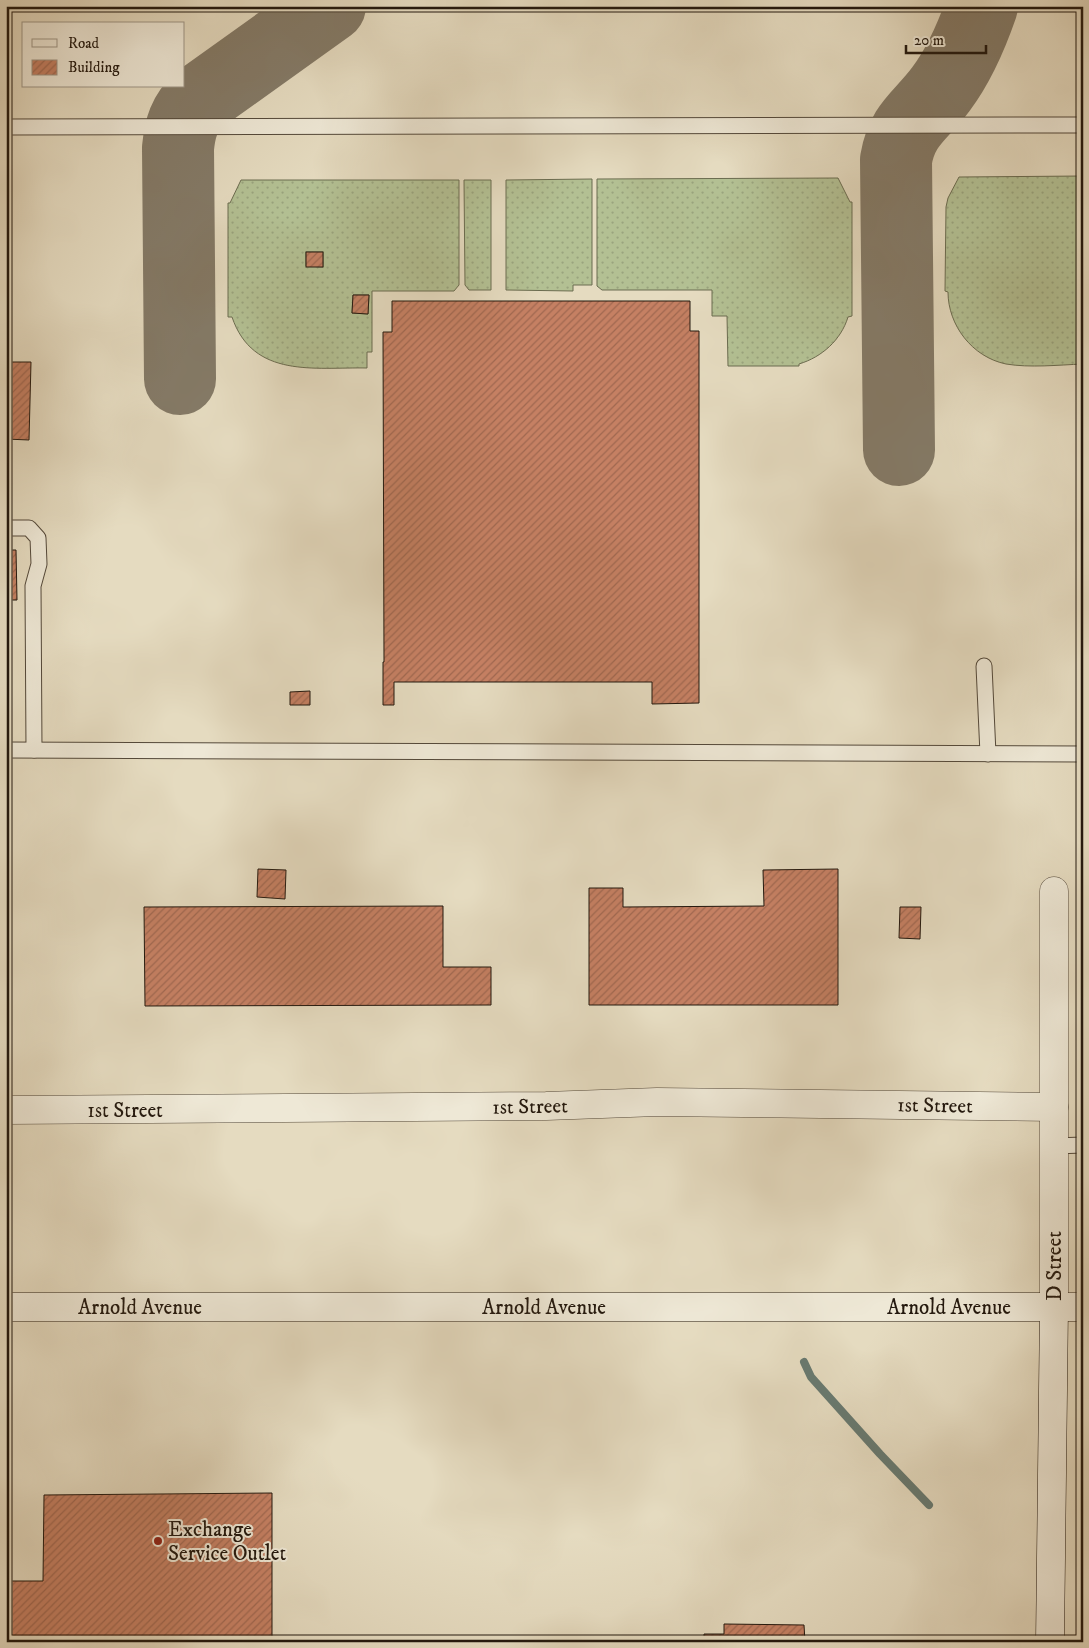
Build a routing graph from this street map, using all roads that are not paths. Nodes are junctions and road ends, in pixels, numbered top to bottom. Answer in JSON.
{"nodes":[{"id":1,"x":1083,"y":125,"type":"edge"},
{"id":2,"x":6,"y":127,"type":"edge"},
{"id":3,"x":6,"y":528,"type":"edge"},
{"id":4,"x":984,"y":666,"type":"dead end"},
{"id":5,"x":6,"y":750,"type":"edge"},
{"id":6,"x":34,"y":750,"type":"junction"},
{"id":7,"x":988,"y":754,"type":"junction"},
{"id":8,"x":1083,"y":754,"type":"edge"},
{"id":9,"x":1054,"y":891,"type":"dead end"},
{"id":10,"x":1054,"y":1106,"type":"junction"},
{"id":11,"x":6,"y":1110,"type":"edge"},
{"id":12,"x":1083,"y":1145,"type":"edge"},
{"id":13,"x":1054,"y":1146,"type":"junction"},
{"id":14,"x":1054,"y":1307,"type":"junction"},
{"id":15,"x":1083,"y":1307,"type":"edge"},
{"id":16,"x":6,"y":1308,"type":"edge"},
{"id":17,"x":1050,"y":1642,"type":"edge"}],
"edges":[{"from":1,"to":2,"type":"lane"},
{"from":3,"to":6,"type":"lane"},
{"from":4,"to":7,"type":"lane"},
{"from":5,"to":6,"type":"lane"},
{"from":6,"to":7,"type":"lane"},
{"from":7,"to":8,"type":"lane"},
{"from":9,"to":10,"type":"street","name":"D Street"},
{"from":10,"to":11,"type":"street","name":"1st Street"},
{"from":10,"to":13,"type":"street","name":"D Street"},
{"from":12,"to":13,"type":"lane"},
{"from":13,"to":14,"type":"street","name":"D Street"},
{"from":14,"to":15,"type":"street","name":"Arnold Avenue"},
{"from":14,"to":16,"type":"street","name":"Arnold Avenue"},
{"from":14,"to":17,"type":"street","name":"D Street"}]}
